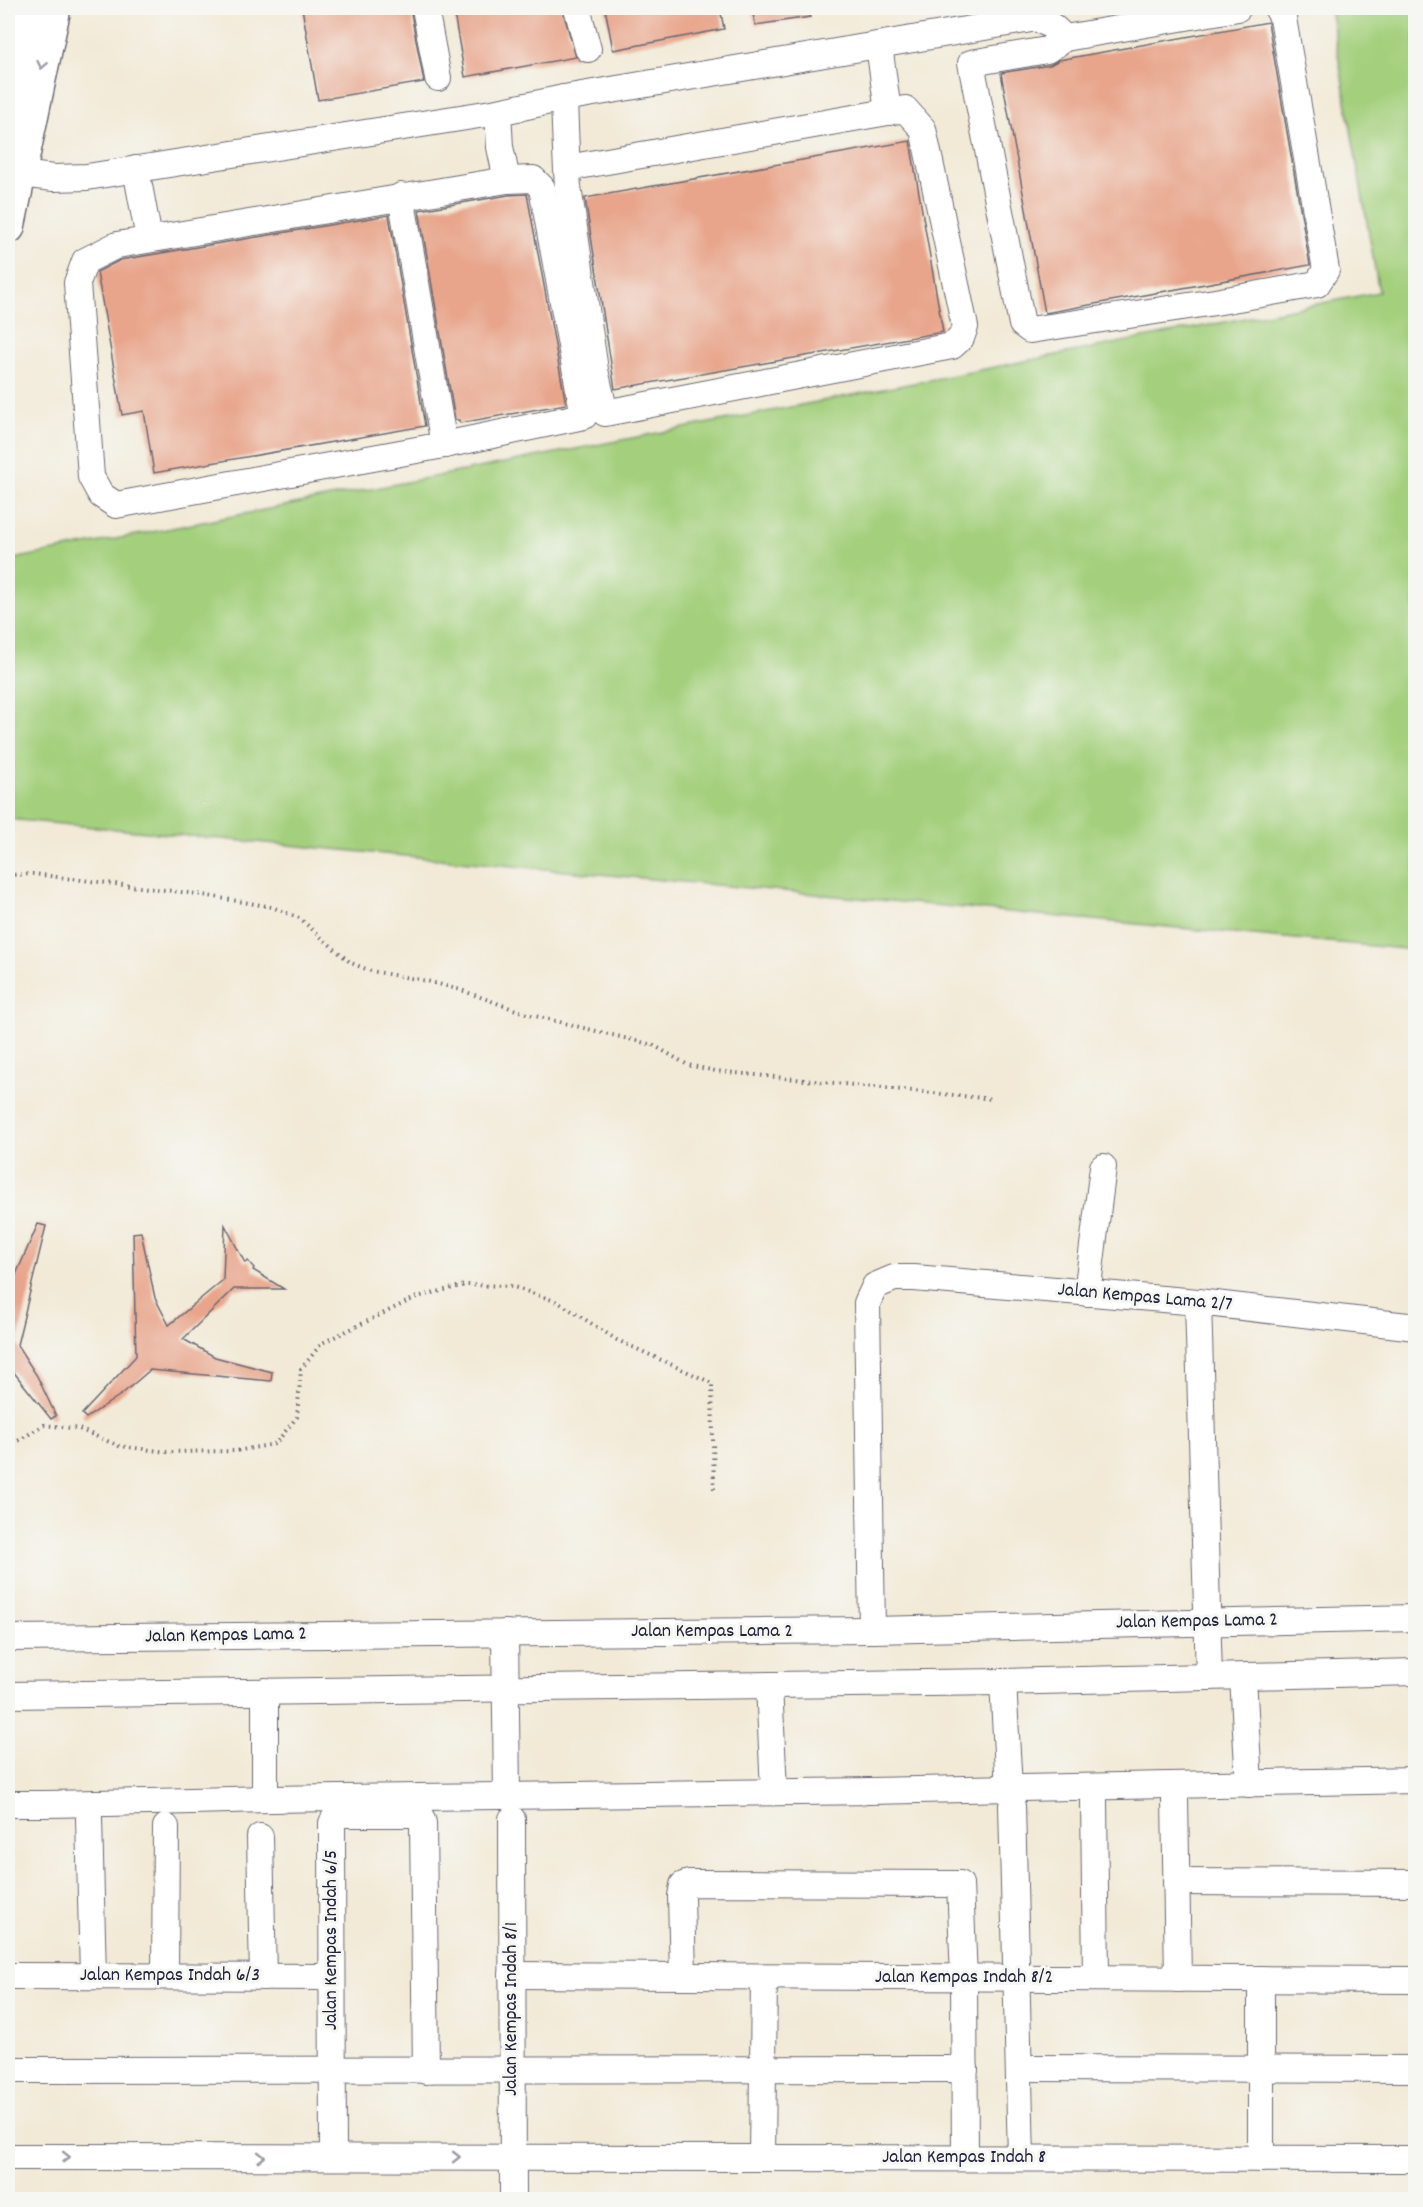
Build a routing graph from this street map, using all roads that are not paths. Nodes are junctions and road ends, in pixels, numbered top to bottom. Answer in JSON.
{"nodes":[{"id":1,"x":27,"y":8,"type":"edge"},
{"id":2,"x":54,"y":8,"type":"edge"},
{"id":3,"x":425,"y":8,"type":"edge"},
{"id":4,"x":577,"y":8,"type":"edge"},
{"id":5,"x":1238,"y":8,"type":"edge"},
{"id":6,"x":1277,"y":8,"type":"edge"},
{"id":7,"x":999,"y":16,"type":"edge"},
{"id":8,"x":965,"y":30,"type":"junction"},
{"id":9,"x":1065,"y":38,"type":"junction"},
{"id":10,"x":879,"y":45,"type":"junction"},
{"id":11,"x":588,"y":49,"type":"dead end"},
{"id":12,"x":971,"y":63,"type":"junction"},
{"id":13,"x":438,"y":78,"type":"dead end"},
{"id":14,"x":8,"y":90,"type":"edge"},
{"id":15,"x":564,"y":98,"type":"junction"},
{"id":16,"x":498,"y":112,"type":"junction"},
{"id":17,"x":888,"y":112,"type":"junction"},
{"id":18,"x":567,"y":168,"type":"junction"},
{"id":19,"x":136,"y":169,"type":"junction"},
{"id":20,"x":19,"y":174,"type":"junction"},
{"id":21,"x":507,"y":180,"type":"junction"},
{"id":22,"x":401,"y":196,"type":"junction"},
{"id":23,"x":8,"y":227,"type":"edge"},
{"id":24,"x":149,"y":239,"type":"junction"},
{"id":25,"x":594,"y":415,"type":"junction"},
{"id":26,"x":444,"y":445,"type":"junction"},
{"id":27,"x":1103,"y":1167,"type":"dead end"},
{"id":28,"x":1087,"y":1293,"type":"junction"},
{"id":29,"x":1198,"y":1302,"type":"junction"},
{"id":30,"x":1416,"y":1327,"type":"edge"},
{"id":31,"x":1416,"y":1618,"type":"edge"},
{"id":32,"x":1208,"y":1622,"type":"junction"},
{"id":33,"x":872,"y":1630,"type":"junction"},
{"id":34,"x":505,"y":1633,"type":"junction"},
{"id":35,"x":8,"y":1638,"type":"edge"},
{"id":36,"x":1416,"y":1672,"type":"edge"},
{"id":37,"x":1209,"y":1677,"type":"junction"},
{"id":38,"x":1243,"y":1677,"type":"junction"},
{"id":39,"x":1003,"y":1682,"type":"junction"},
{"id":40,"x":769,"y":1685,"type":"junction"},
{"id":41,"x":504,"y":1687,"type":"junction"},
{"id":42,"x":265,"y":1691,"type":"junction"},
{"id":43,"x":8,"y":1695,"type":"edge"},
{"id":44,"x":1416,"y":1780,"type":"edge"},
{"id":45,"x":1248,"y":1784,"type":"junction"},
{"id":46,"x":774,"y":1791,"type":"junction"},
{"id":47,"x":1011,"y":1797,"type":"junction"},
{"id":48,"x":265,"y":1798,"type":"junction"},
{"id":49,"x":1175,"y":1798,"type":"dead end"},
{"id":50,"x":1094,"y":1800,"type":"dead end"},
{"id":51,"x":8,"y":1804,"type":"edge"},
{"id":52,"x":510,"y":1807,"type":"junction"},
{"id":53,"x":89,"y":1818,"type":"dead end"},
{"id":54,"x":166,"y":1827,"type":"dead end"},
{"id":55,"x":260,"y":1837,"type":"dead end"},
{"id":56,"x":1176,"y":1882,"type":"junction"},
{"id":57,"x":1416,"y":1883,"type":"edge"},
{"id":58,"x":512,"y":1975,"type":"junction"},
{"id":59,"x":8,"y":1976,"type":"edge"},
{"id":60,"x":93,"y":1976,"type":"junction"},
{"id":61,"x":682,"y":1976,"type":"junction"},
{"id":62,"x":165,"y":1977,"type":"junction"},
{"id":63,"x":263,"y":1977,"type":"junction"},
{"id":64,"x":332,"y":1977,"type":"junction"},
{"id":65,"x":764,"y":1977,"type":"junction"},
{"id":66,"x":964,"y":1978,"type":"junction"},
{"id":67,"x":1017,"y":1978,"type":"junction"},
{"id":68,"x":1096,"y":1978,"type":"junction"},
{"id":69,"x":1178,"y":1979,"type":"junction"},
{"id":70,"x":1261,"y":1979,"type":"junction"},
{"id":71,"x":1416,"y":1980,"type":"edge"},
{"id":72,"x":1019,"y":2068,"type":"junction"},
{"id":73,"x":965,"y":2069,"type":"junction"},
{"id":74,"x":1416,"y":2069,"type":"edge"},
{"id":75,"x":8,"y":2070,"type":"edge"},
{"id":76,"x":763,"y":2070,"type":"junction"},
{"id":77,"x":1260,"y":2070,"type":"junction"},
{"id":78,"x":332,"y":2071,"type":"junction"},
{"id":79,"x":426,"y":2071,"type":"junction"},
{"id":80,"x":512,"y":2071,"type":"junction"},
{"id":81,"x":8,"y":2157,"type":"edge"},
{"id":82,"x":333,"y":2157,"type":"junction"},
{"id":83,"x":513,"y":2157,"type":"junction"},
{"id":84,"x":762,"y":2158,"type":"junction"},
{"id":85,"x":965,"y":2158,"type":"junction"},
{"id":86,"x":1021,"y":2158,"type":"junction"},
{"id":87,"x":1261,"y":2158,"type":"junction"},
{"id":88,"x":1416,"y":2159,"type":"edge"},
{"id":89,"x":513,"y":2199,"type":"edge"}],
"edges":[{"from":1,"to":14,"type":"main road"},
{"from":2,"to":20,"type":"main road","one_way":true},
{"from":3,"to":13,"type":"street"},
{"from":4,"to":11,"type":"street"},
{"from":5,"to":9,"type":"street"},
{"from":6,"to":12,"type":"street"},
{"from":7,"to":8,"type":"street"},
{"from":7,"to":9,"type":"street"},
{"from":8,"to":10,"type":"street"},
{"from":8,"to":12,"type":"street"},
{"from":9,"to":12,"type":"street"},
{"from":10,"to":15,"type":"street"},
{"from":10,"to":17,"type":"street"},
{"from":15,"to":16,"type":"street"},
{"from":15,"to":18,"type":"street"},
{"from":16,"to":19,"type":"street"},
{"from":16,"to":21,"type":"street"},
{"from":17,"to":18,"type":"street"},
{"from":17,"to":25,"type":"street"},
{"from":18,"to":25,"type":"street"},
{"from":19,"to":20,"type":"street"},
{"from":19,"to":24,"type":"street"},
{"from":20,"to":23,"type":"main road"},
{"from":21,"to":22,"type":"street"},
{"from":21,"to":25,"type":"street"},
{"from":22,"to":24,"type":"street"},
{"from":22,"to":26,"type":"street"},
{"from":24,"to":26,"type":"street"},
{"from":25,"to":26,"type":"street"},
{"from":27,"to":28,"type":"street"},
{"from":28,"to":29,"type":"street","name":"Jalan Kempas Lama 2/7"},
{"from":28,"to":33,"type":"street","name":"Jalan Kempas Lama 2/7"},
{"from":29,"to":30,"type":"street","name":"Jalan Kempas Lama 2/7"},
{"from":29,"to":32,"type":"street"},
{"from":31,"to":32,"type":"street","name":"Jalan Kempas Lama 2"},
{"from":32,"to":33,"type":"street","name":"Jalan Kempas Lama 2"},
{"from":32,"to":37,"type":"street"},
{"from":33,"to":34,"type":"street","name":"Jalan Kempas Lama 2"},
{"from":34,"to":35,"type":"street","name":"Jalan Kempas Lama 2"},
{"from":34,"to":41,"type":"street","name":"Jalan Kempas Indah 8/1"},
{"from":36,"to":38,"type":"street"},
{"from":37,"to":38,"type":"street"},
{"from":37,"to":39,"type":"street"},
{"from":38,"to":45,"type":"street"},
{"from":39,"to":40,"type":"street"},
{"from":39,"to":47,"type":"street"},
{"from":40,"to":41,"type":"street"},
{"from":40,"to":46,"type":"street"},
{"from":41,"to":42,"type":"street"},
{"from":41,"to":52,"type":"street","name":"Jalan Kempas Indah 8/1"},
{"from":42,"to":43,"type":"street"},
{"from":42,"to":48,"type":"street"},
{"from":44,"to":45,"type":"street"},
{"from":45,"to":47,"type":"street"},
{"from":46,"to":47,"type":"street"},
{"from":46,"to":52,"type":"street"},
{"from":47,"to":67,"type":"street"},
{"from":48,"to":51,"type":"street"},
{"from":48,"to":52,"type":"street"},
{"from":49,"to":56,"type":"street"},
{"from":50,"to":68,"type":"street"},
{"from":52,"to":58,"type":"street","name":"Jalan Kempas Indah 8/1"},
{"from":53,"to":60,"type":"street"},
{"from":54,"to":62,"type":"street"},
{"from":55,"to":63,"type":"street"},
{"from":56,"to":57,"type":"street"},
{"from":56,"to":69,"type":"street"},
{"from":58,"to":61,"type":"street","name":"Jalan Kempas Indah 8/2"},
{"from":58,"to":80,"type":"street","name":"Jalan Kempas Indah 8/1"},
{"from":59,"to":60,"type":"street","name":"Jalan Kempas Indah 6/3"},
{"from":60,"to":62,"type":"street","name":"Jalan Kempas Indah 6/3"},
{"from":61,"to":65,"type":"street","name":"Jalan Kempas Indah 8/2"},
{"from":61,"to":66,"type":"street"},
{"from":62,"to":63,"type":"street","name":"Jalan Kempas Indah 6/3"},
{"from":63,"to":64,"type":"street","name":"Jalan Kempas Indah 6/3"},
{"from":64,"to":78,"type":"street","name":"Jalan Kempas Indah 6/5"},
{"from":64,"to":79,"type":"street","name":"Jalan Kempas Indah 6/5"},
{"from":65,"to":66,"type":"street","name":"Jalan Kempas Indah 8/2"},
{"from":65,"to":76,"type":"street"},
{"from":66,"to":67,"type":"street","name":"Jalan Kempas Indah 8/2"},
{"from":66,"to":73,"type":"street"},
{"from":67,"to":68,"type":"street","name":"Jalan Kempas Indah 8/2"},
{"from":67,"to":72,"type":"street"},
{"from":68,"to":69,"type":"street","name":"Jalan Kempas Indah 8/2"},
{"from":69,"to":70,"type":"street","name":"Jalan Kempas Indah 8/2"},
{"from":70,"to":71,"type":"street","name":"Jalan Kempas Indah 8/2"},
{"from":70,"to":77,"type":"street"},
{"from":72,"to":77,"type":"street"},
{"from":72,"to":86,"type":"street"},
{"from":73,"to":76,"type":"street"},
{"from":73,"to":85,"type":"street"},
{"from":74,"to":77,"type":"street"},
{"from":75,"to":78,"type":"street"},
{"from":76,"to":80,"type":"street"},
{"from":76,"to":84,"type":"street"},
{"from":77,"to":87,"type":"street"},
{"from":78,"to":79,"type":"street"},
{"from":78,"to":82,"type":"street","name":"Jalan Kempas Indah 6/5"},
{"from":79,"to":80,"type":"street"},
{"from":80,"to":83,"type":"street","name":"Jalan Kempas Indah 8/1"},
{"from":81,"to":82,"type":"street","name":"Jalan Kempas Indah 8","one_way":true},
{"from":82,"to":83,"type":"street","name":"Jalan Kempas Indah 8","one_way":true},
{"from":83,"to":84,"type":"street","name":"Jalan Kempas Indah 8"},
{"from":83,"to":89,"type":"street","name":"Jalan Kempas Indah 8/1"},
{"from":84,"to":85,"type":"street","name":"Jalan Kempas Indah 8"},
{"from":85,"to":86,"type":"street","name":"Jalan Kempas Indah 8"},
{"from":86,"to":87,"type":"street","name":"Jalan Kempas Indah 8"},
{"from":87,"to":88,"type":"street","name":"Jalan Kempas Indah 8"}]}
